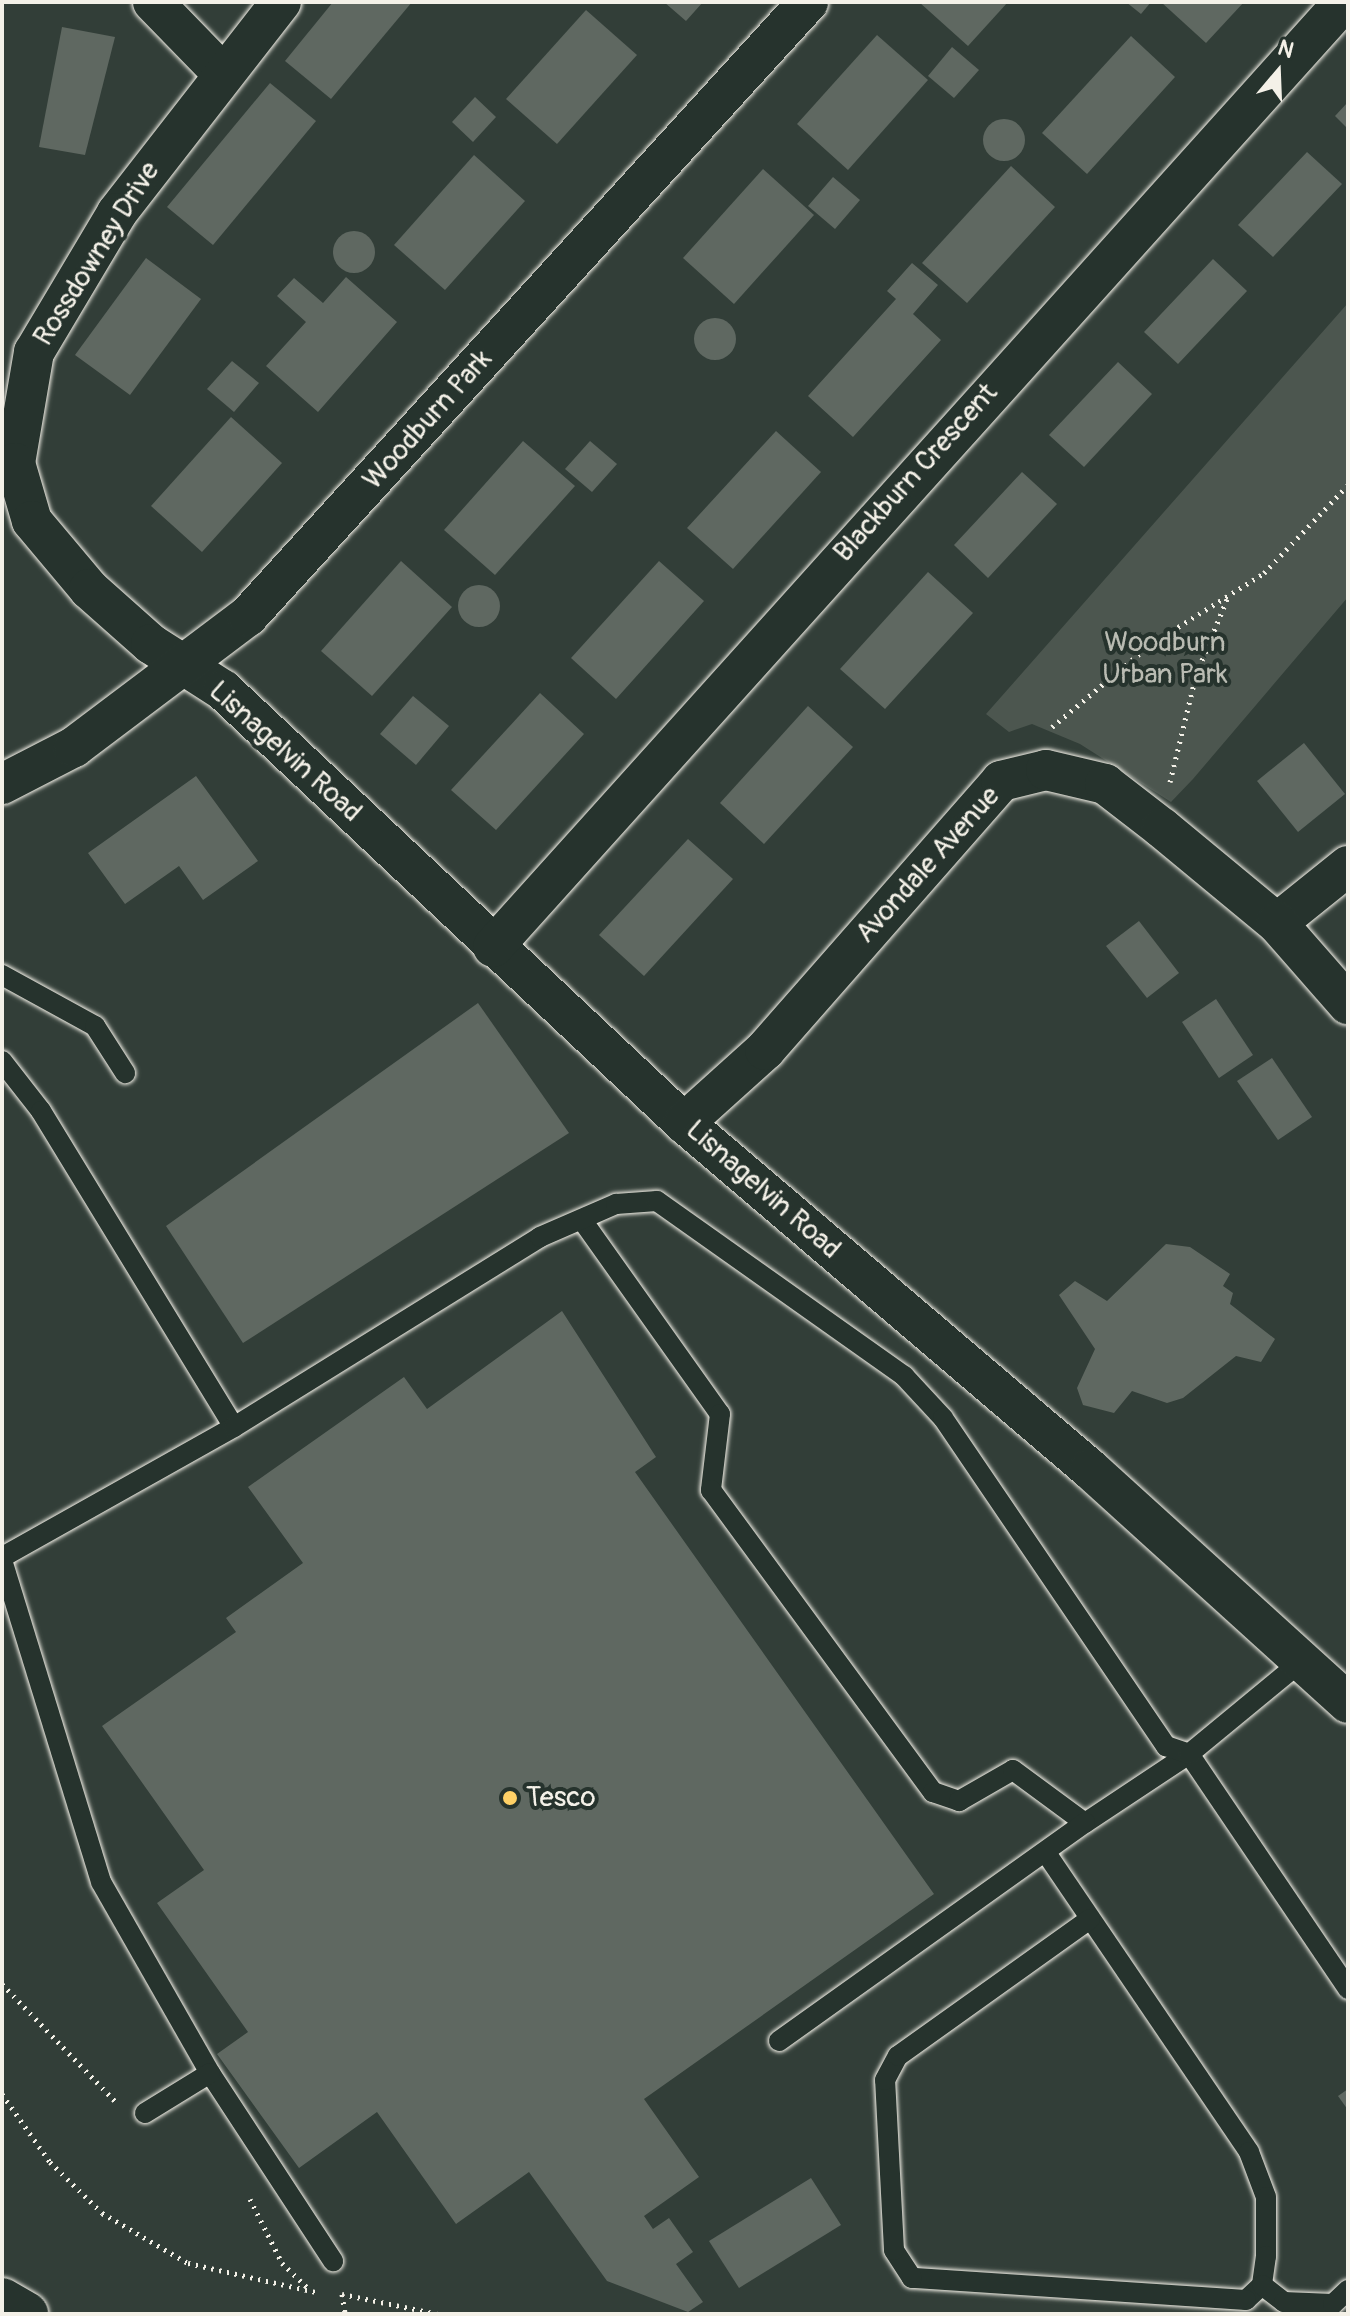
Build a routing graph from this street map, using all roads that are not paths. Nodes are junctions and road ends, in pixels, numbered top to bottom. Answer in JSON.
{"nodes":[{"id":1,"x":281,"y":2,"type":"edge"},
{"id":2,"x":808,"y":2,"type":"edge"},
{"id":3,"x":1344,"y":2,"type":"edge"},
{"id":4,"x":159,"y":5,"type":"edge"},
{"id":5,"x":220,"y":71,"type":"junction"},
{"id":6,"x":187,"y":668,"type":"junction"},
{"id":7,"x":2,"y":784,"type":"edge"},
{"id":8,"x":1348,"y":866,"type":"edge"},
{"id":9,"x":1277,"y":923,"type":"junction"},
{"id":10,"x":493,"y":947,"type":"junction"},
{"id":11,"x":2,"y":975,"type":"edge"},
{"id":12,"x":1348,"y":1004,"type":"edge"},
{"id":13,"x":2,"y":1061,"type":"edge"},
{"id":14,"x":125,"y":1073,"type":"dead end"},
{"id":15,"x":684,"y":1123,"type":"junction"},
{"id":16,"x":582,"y":1220,"type":"junction"},
{"id":17,"x":234,"y":1427,"type":"junction"},
{"id":18,"x":2,"y":1559,"type":"edge"},
{"id":19,"x":1302,"y":1661,"type":"junction"},
{"id":20,"x":1348,"y":1703,"type":"edge"},
{"id":21,"x":1189,"y":1754,"type":"junction"},
{"id":22,"x":1085,"y":1823,"type":"junction"},
{"id":23,"x":1046,"y":1853,"type":"junction"},
{"id":24,"x":1090,"y":1919,"type":"junction"},
{"id":25,"x":1348,"y":1989,"type":"edge"},
{"id":26,"x":779,"y":2041,"type":"dead end"},
{"id":27,"x":210,"y":2073,"type":"junction"},
{"id":28,"x":145,"y":2113,"type":"road end"},
{"id":29,"x":333,"y":2261,"type":"dead end"},
{"id":30,"x":1262,"y":2285,"type":"junction"},
{"id":31,"x":1348,"y":2290,"type":"edge"},
{"id":32,"x":2,"y":2300,"type":"edge"},
{"id":33,"x":26,"y":2314,"type":"edge"}],
"edges":[{"from":1,"to":5,"type":"street","name":"Rossdowney Drive"},
{"from":2,"to":6,"type":"street","name":"Woodburn Park"},
{"from":3,"to":10,"type":"street","name":"Blackburn Crescent"},
{"from":4,"to":5,"type":"street"},
{"from":5,"to":6,"type":"street","name":"Rossdowney Drive"},
{"from":6,"to":7,"type":"street","name":"Woodburn Park"},
{"from":6,"to":10,"type":"street","name":"Lisnagelvin Road"},
{"from":8,"to":9,"type":"street"},
{"from":9,"to":12,"type":"street","name":"Avondale Avenue"},
{"from":9,"to":15,"type":"street","name":"Avondale Avenue"},
{"from":10,"to":15,"type":"street","name":"Lisnagelvin Road"},
{"from":11,"to":14,"type":"lane"},
{"from":13,"to":17,"type":"lane"},
{"from":15,"to":19,"type":"street","name":"Lisnagelvin Road"},
{"from":16,"to":17,"type":"lane"},
{"from":16,"to":21,"type":"lane"},
{"from":16,"to":22,"type":"lane"},
{"from":17,"to":18,"type":"lane"},
{"from":18,"to":27,"type":"lane"},
{"from":19,"to":20,"type":"street","name":"Lisnagelvin Road"},
{"from":19,"to":21,"type":"lane"},
{"from":21,"to":22,"type":"lane"},
{"from":21,"to":25,"type":"lane"},
{"from":22,"to":23,"type":"lane"},
{"from":23,"to":24,"type":"lane"},
{"from":23,"to":26,"type":"lane"},
{"from":24,"to":30,"type":"lane"},
{"from":24,"to":30,"type":"lane"},
{"from":27,"to":28,"type":"lane"},
{"from":27,"to":29,"type":"lane"},
{"from":30,"to":31,"type":"lane"},
{"from":32,"to":33,"type":"highway"}]}
